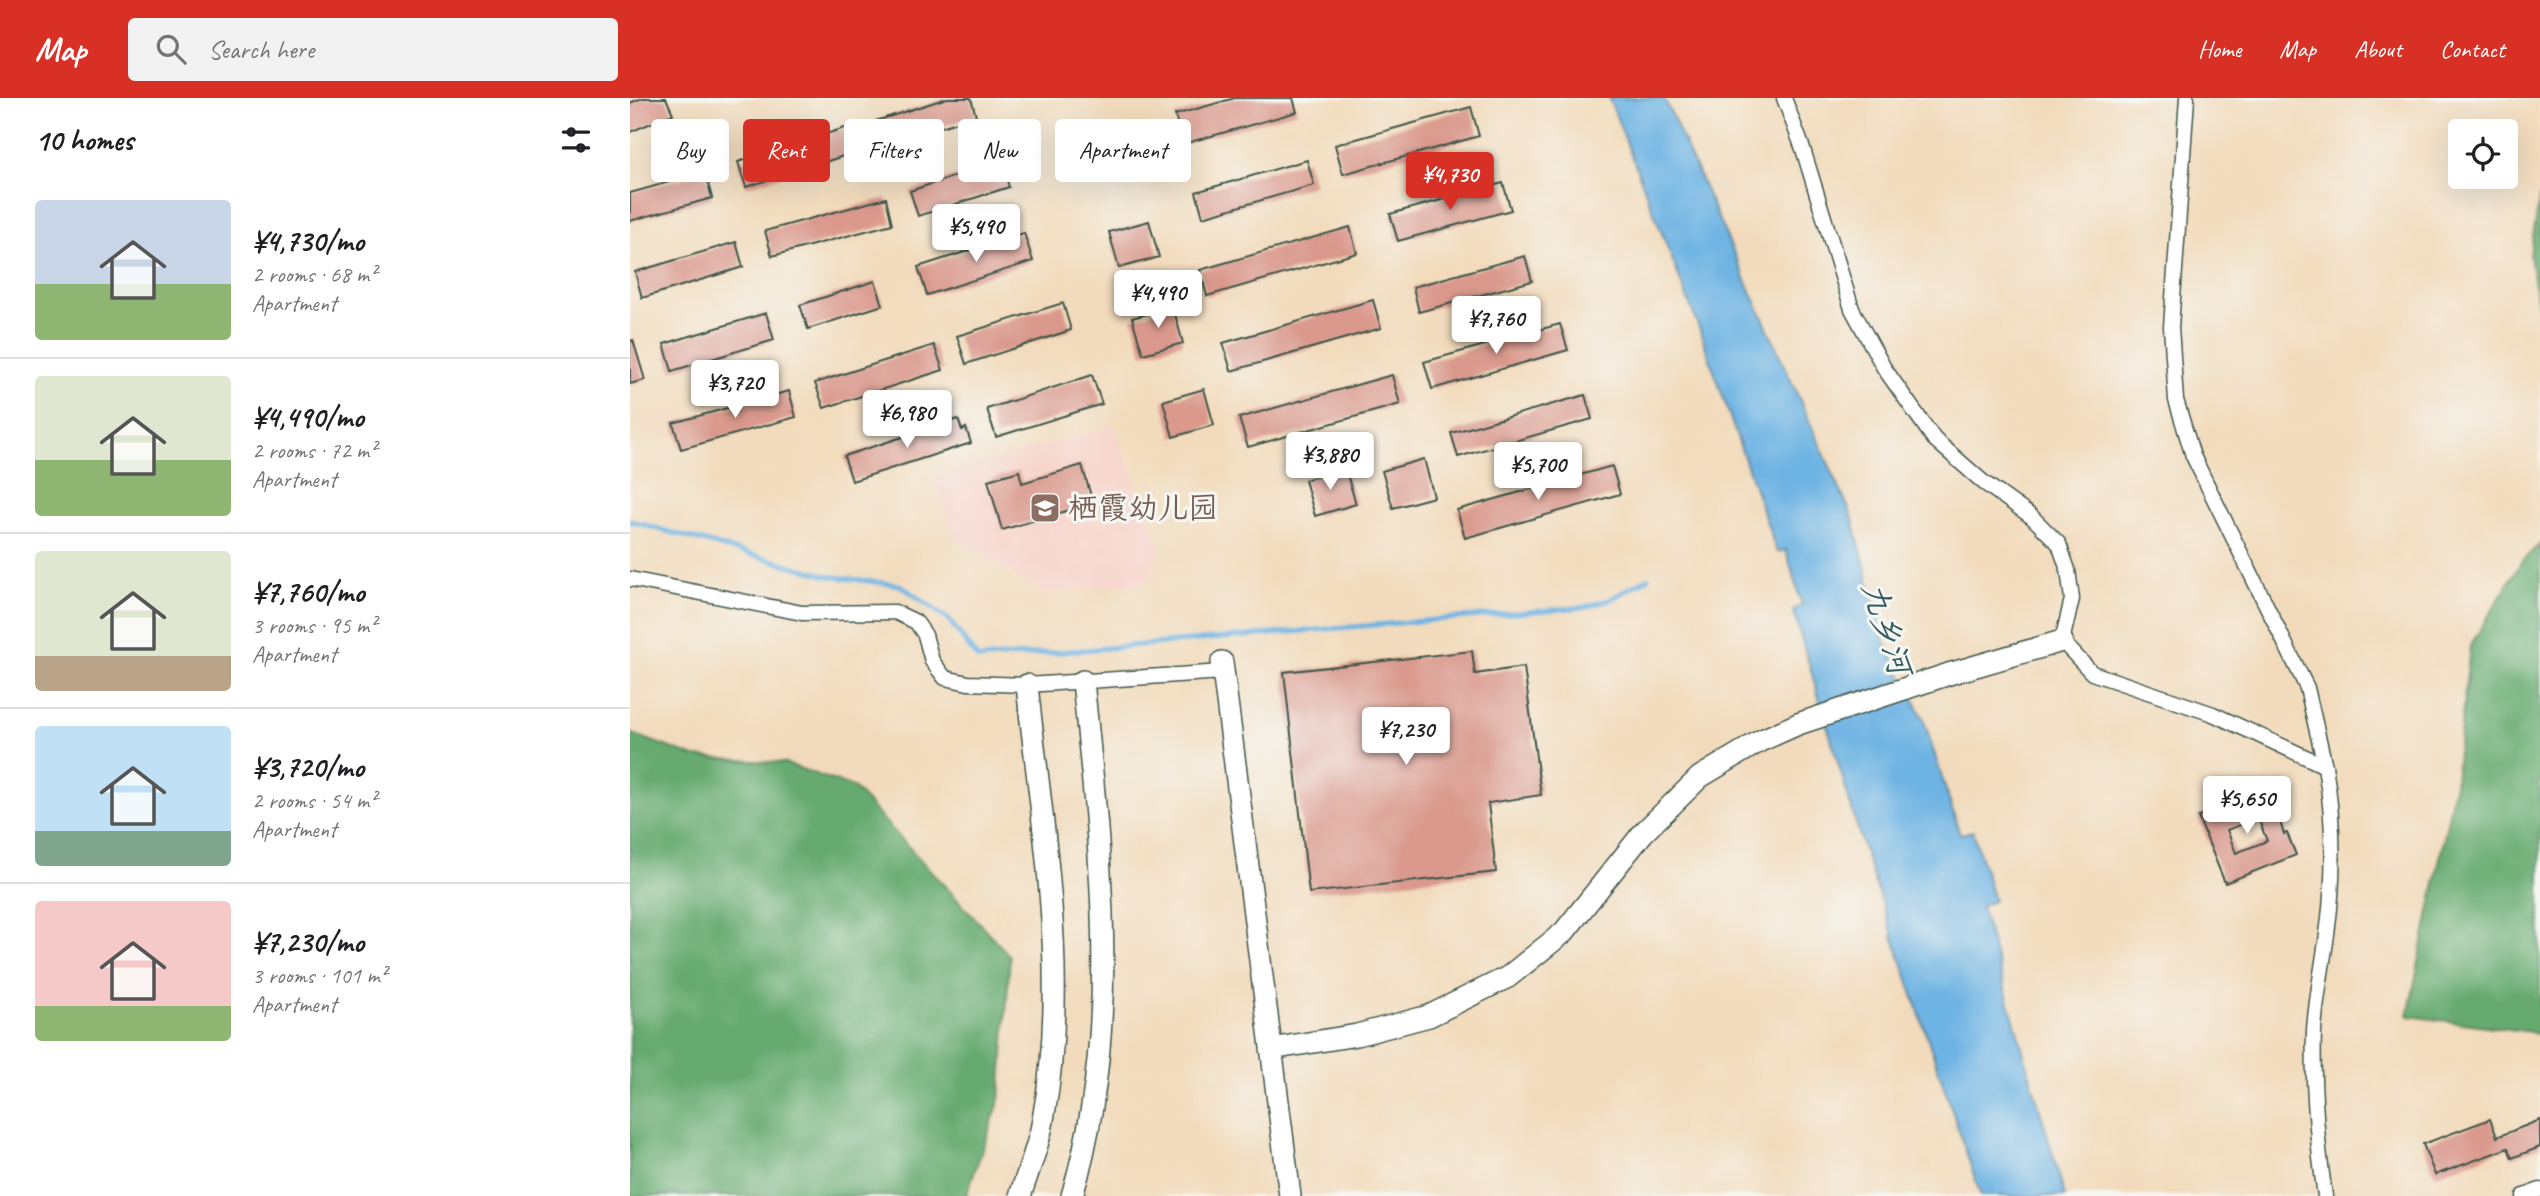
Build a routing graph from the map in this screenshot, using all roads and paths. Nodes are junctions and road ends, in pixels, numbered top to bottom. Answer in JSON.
{"nodes":[{"id":1,"x":1784,"y":98,"type":"edge"},
{"id":2,"x":2187,"y":98,"type":"edge"},
{"id":3,"x":630,"y":579,"type":"edge"},
{"id":4,"x":2063,"y":641,"type":"junction"},
{"id":5,"x":1223,"y":667,"type":"joint"},
{"id":6,"x":1083,"y":681,"type":"junction"},
{"id":7,"x":1027,"y":685,"type":"junction"},
{"id":8,"x":2325,"y":766,"type":"junction"},
{"id":9,"x":1271,"y":1049,"type":"junction"},
{"id":10,"x":2540,"y":1190,"type":"edge"},
{"id":11,"x":1020,"y":1196,"type":"edge"},
{"id":12,"x":1072,"y":1196,"type":"edge"},
{"id":13,"x":1290,"y":1196,"type":"edge"},
{"id":14,"x":2325,"y":1196,"type":"edge"},
{"id":15,"x":2524,"y":1196,"type":"edge"}],
"edges":[{"from":1,"to":4,"type":"street"},
{"from":2,"to":8,"type":"street"},
{"from":3,"to":7,"type":"street"},
{"from":4,"to":8,"type":"street"},
{"from":4,"to":9,"type":"street"},
{"from":5,"to":6,"type":"street"},
{"from":5,"to":9,"type":"street"},
{"from":6,"to":7,"type":"street"},
{"from":6,"to":12,"type":"street"},
{"from":7,"to":11,"type":"street"},
{"from":8,"to":14,"type":"street"},
{"from":9,"to":13,"type":"street"},
{"from":10,"to":15,"type":"street"}]}
